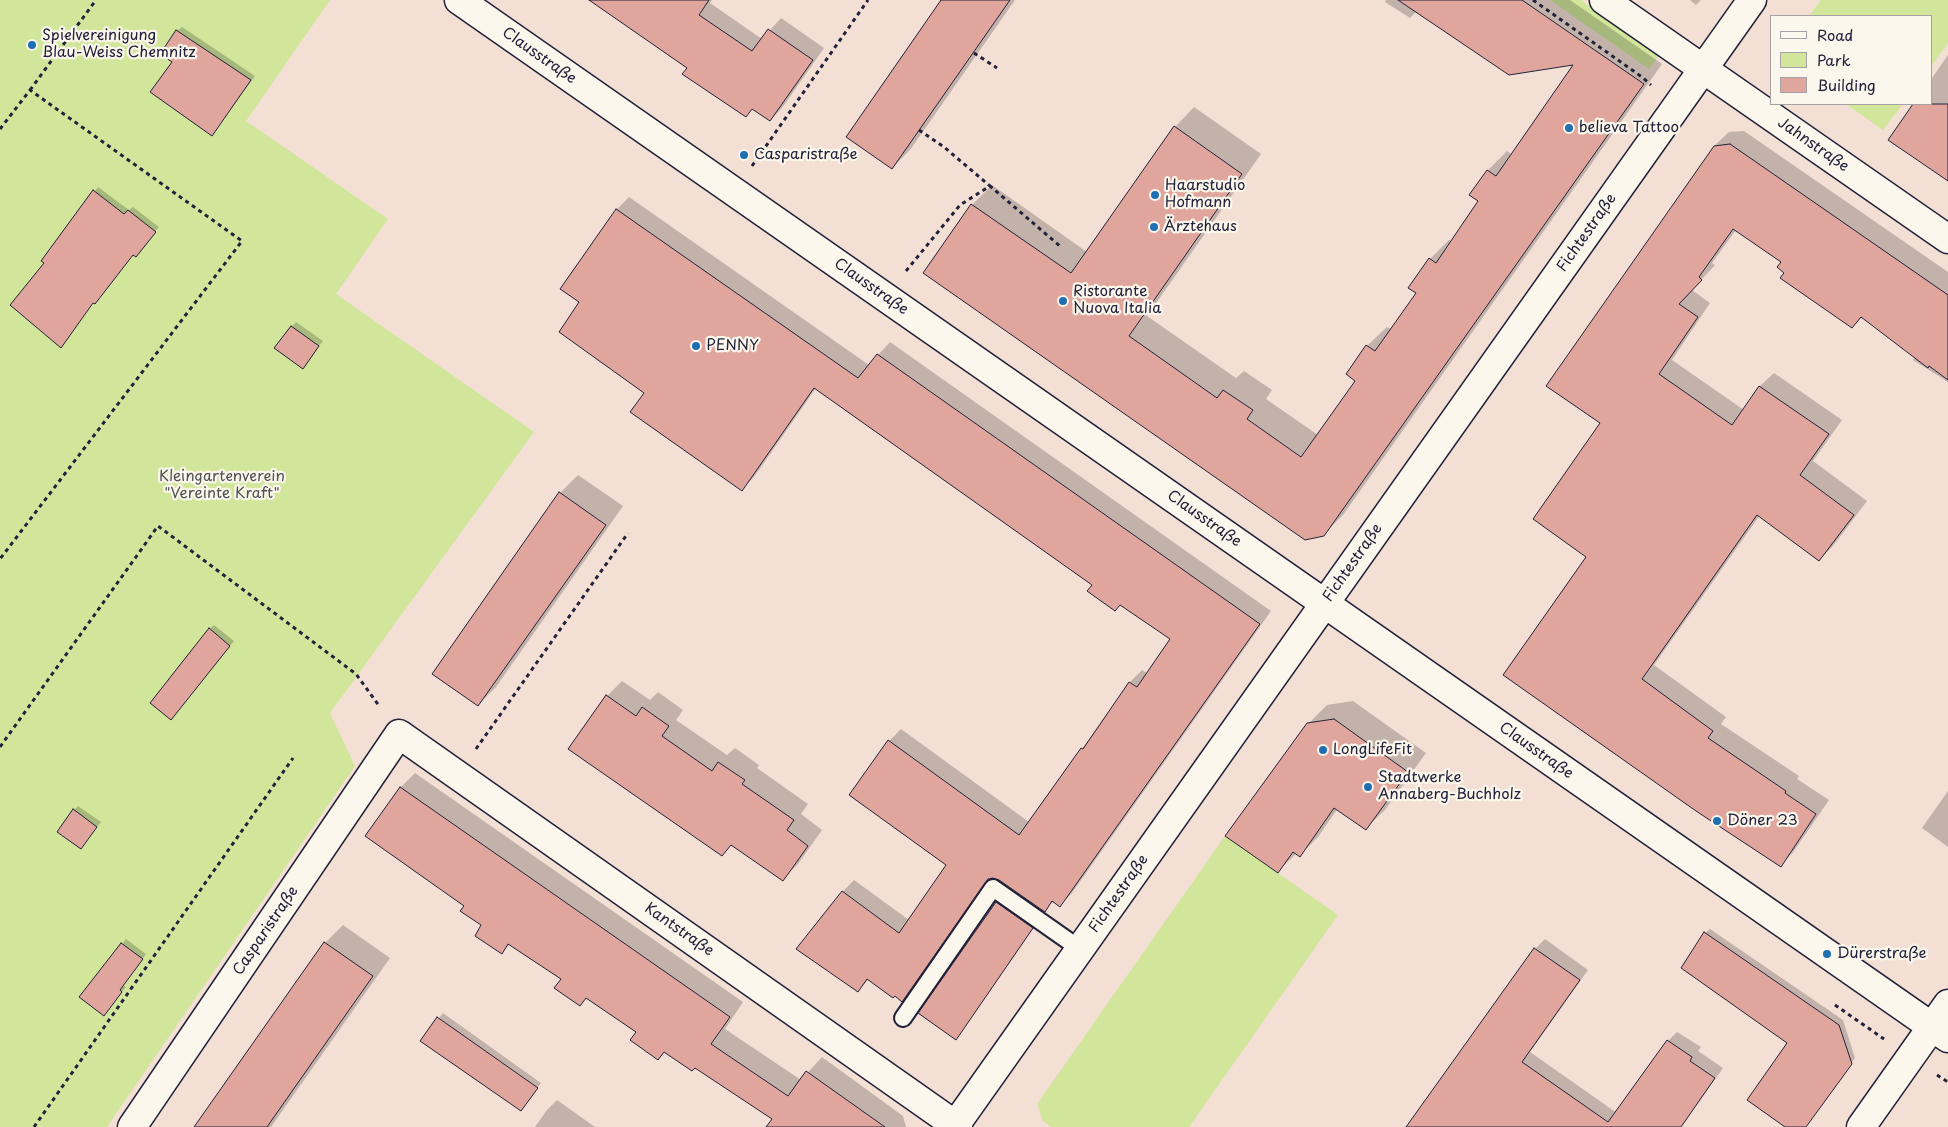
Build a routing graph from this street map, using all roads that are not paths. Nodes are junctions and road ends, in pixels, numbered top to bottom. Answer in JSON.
{"nodes":[{"id":1,"x":459,"y":0,"type":"edge"},
{"id":2,"x":1604,"y":0,"type":"edge"},
{"id":3,"x":1752,"y":0,"type":"edge"},
{"id":4,"x":1703,"y":69,"type":"junction"},
{"id":5,"x":1948,"y":239,"type":"edge"},
{"id":6,"x":1324,"y":603,"type":"junction"},
{"id":7,"x":399,"y":734,"type":"joint"},
{"id":8,"x":1080,"y":949,"type":"junction"},
{"id":9,"x":1948,"y":1004,"type":"edge"},
{"id":10,"x":902,"y":1018,"type":"dead end"},
{"id":11,"x":1940,"y":1033,"type":"edge"},
{"id":12,"x":956,"y":1126,"type":"edge"},
{"id":13,"x":132,"y":1127,"type":"edge"},
{"id":14,"x":1861,"y":1127,"type":"edge"}],
"edges":[{"from":1,"to":6,"type":"street","name":"Clausstraße"},
{"from":2,"to":4,"type":"street","name":"Jahnstraße"},
{"from":3,"to":4,"type":"street","name":"Fichtestraße"},
{"from":4,"to":5,"type":"street","name":"Jahnstraße"},
{"from":4,"to":6,"type":"street","name":"Fichtestraße"},
{"from":6,"to":8,"type":"street","name":"Fichtestraße"},
{"from":6,"to":11,"type":"street","name":"Clausstraße"},
{"from":7,"to":12,"type":"street","name":"Kantstraße"},
{"from":7,"to":13,"type":"street","name":"Casparistraße"},
{"from":8,"to":10,"type":"lane"},
{"from":8,"to":12,"type":"street","name":"Fichtestraße"},
{"from":9,"to":11,"type":"street"},
{"from":11,"to":14,"type":"street"}]}
